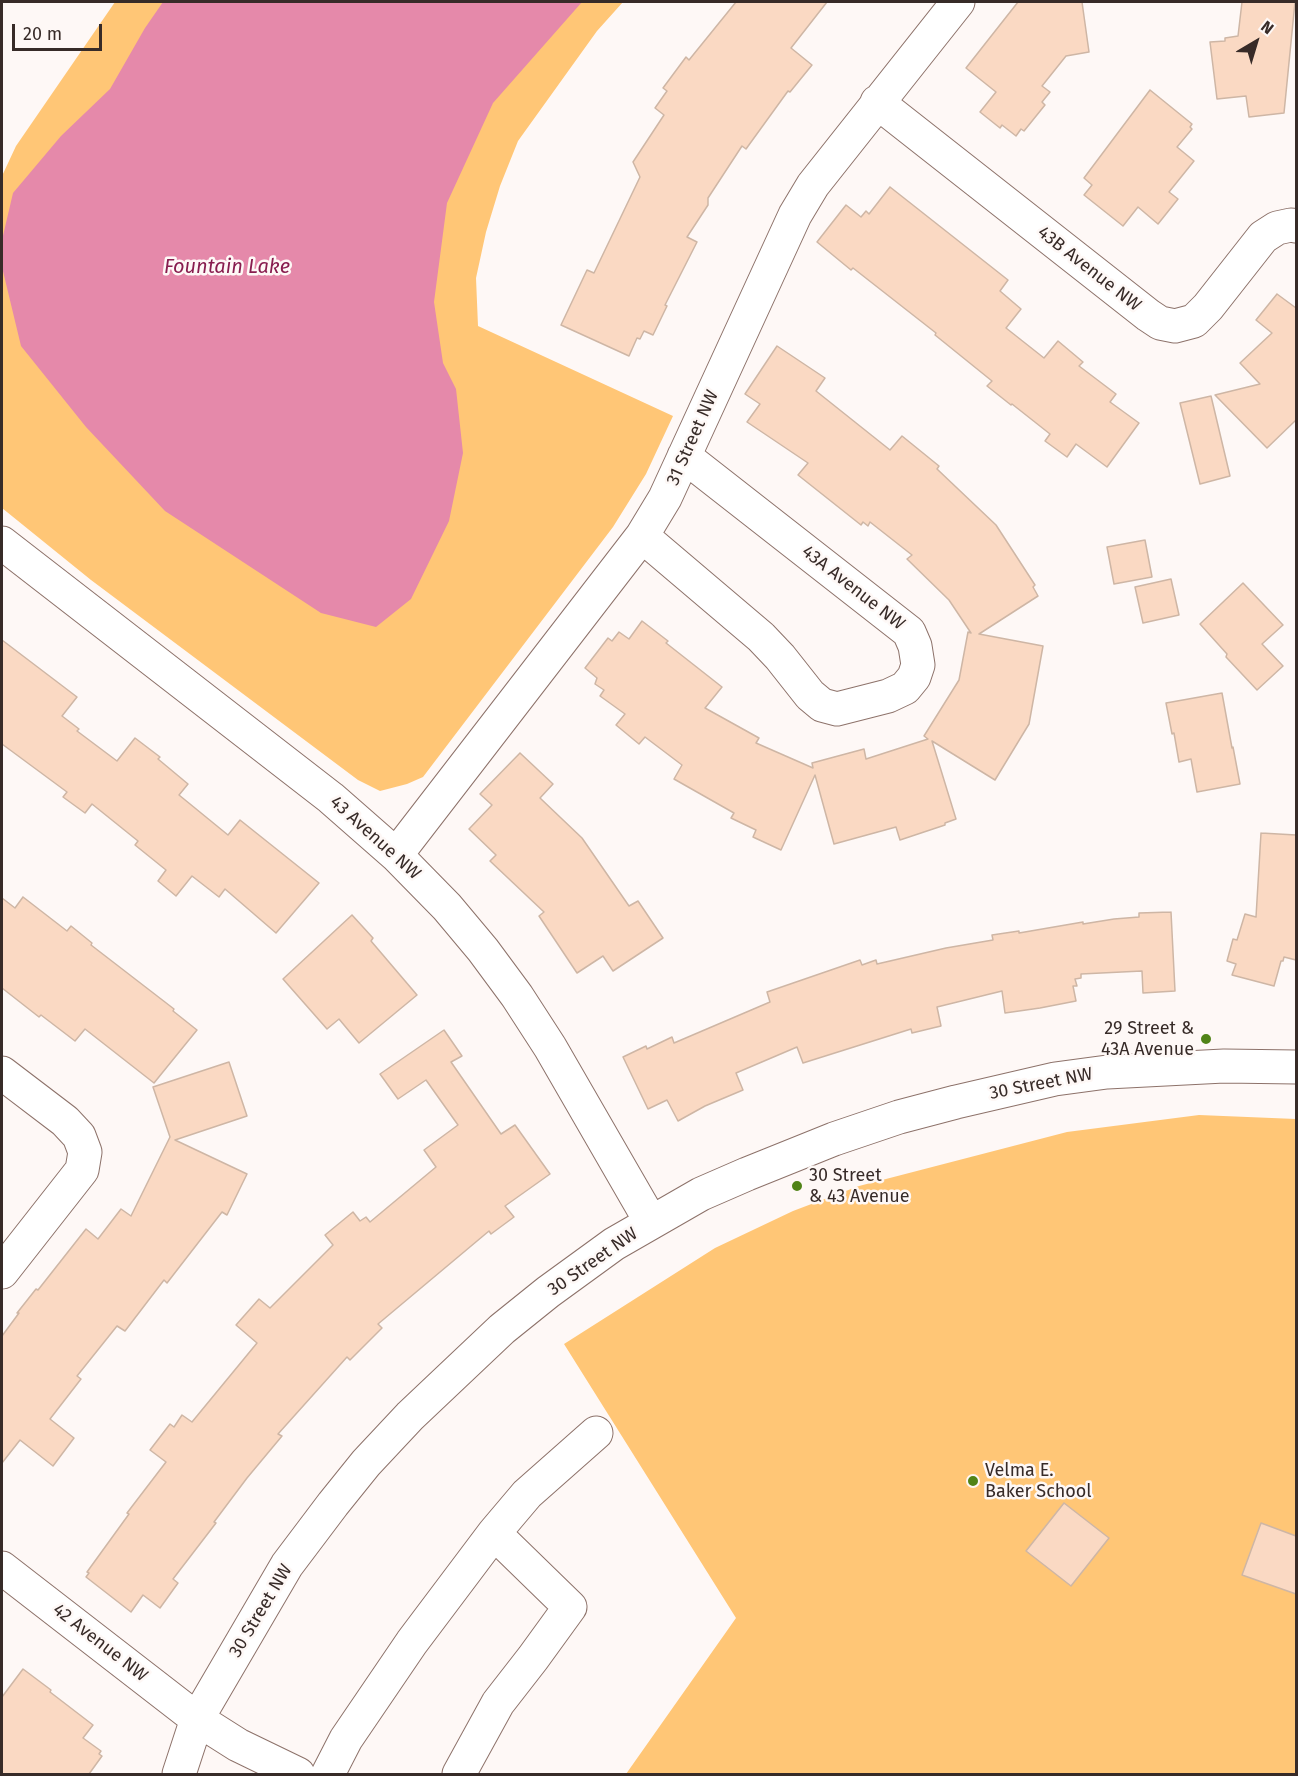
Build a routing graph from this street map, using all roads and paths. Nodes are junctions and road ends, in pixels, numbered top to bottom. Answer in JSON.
{"nodes":[{"id":1,"x":958,"y":2,"type":"edge"},
{"id":2,"x":878,"y":102,"type":"junction"},
{"id":3,"x":1296,"y":226,"type":"edge"},
{"id":4,"x":684,"y":456,"type":"junction"},
{"id":5,"x":642,"y":537,"type":"junction"},
{"id":6,"x":2,"y":543,"type":"edge"},
{"id":7,"x":396,"y":855,"type":"junction"},
{"id":8,"x":1296,"y":1067,"type":"edge"},
{"id":9,"x":2,"y":1073,"type":"edge"},
{"id":10,"x":651,"y":1222,"type":"junction"},
{"id":11,"x":2,"y":1272,"type":"edge"},
{"id":12,"x":596,"y":1432,"type":"dead end"},
{"id":13,"x":494,"y":1533,"type":"junction"},
{"id":14,"x":2,"y":1568,"type":"edge"},
{"id":15,"x":197,"y":1719,"type":"junction"},
{"id":16,"x":179,"y":1774,"type":"edge"},
{"id":17,"x":298,"y":1774,"type":"edge"},
{"id":18,"x":328,"y":1774,"type":"edge"},
{"id":19,"x":459,"y":1774,"type":"edge"}],
"edges":[{"from":1,"to":2,"type":"street","name":"31 Street NW"},
{"from":2,"to":3,"type":"street","name":"43B Avenue NW"},
{"from":2,"to":4,"type":"street","name":"31 Street NW"},
{"from":4,"to":5,"type":"street","name":"31 Street NW"},
{"from":4,"to":5,"type":"street","name":"43A Avenue NW"},
{"from":5,"to":7,"type":"street","name":"31 Street NW"},
{"from":6,"to":7,"type":"street","name":"43 Avenue NW"},
{"from":7,"to":10,"type":"street","name":"43 Avenue NW"},
{"from":8,"to":10,"type":"street","name":"30 Street NW"},
{"from":9,"to":11,"type":"street"},
{"from":10,"to":15,"type":"street","name":"30 Street NW"},
{"from":12,"to":13,"type":"street"},
{"from":13,"to":18,"type":"street"},
{"from":13,"to":19,"type":"street"},
{"from":14,"to":15,"type":"street","name":"42 Avenue NW"},
{"from":15,"to":16,"type":"street","name":"30 Street NW"},
{"from":15,"to":17,"type":"street","name":"42 Avenue NW"}]}
